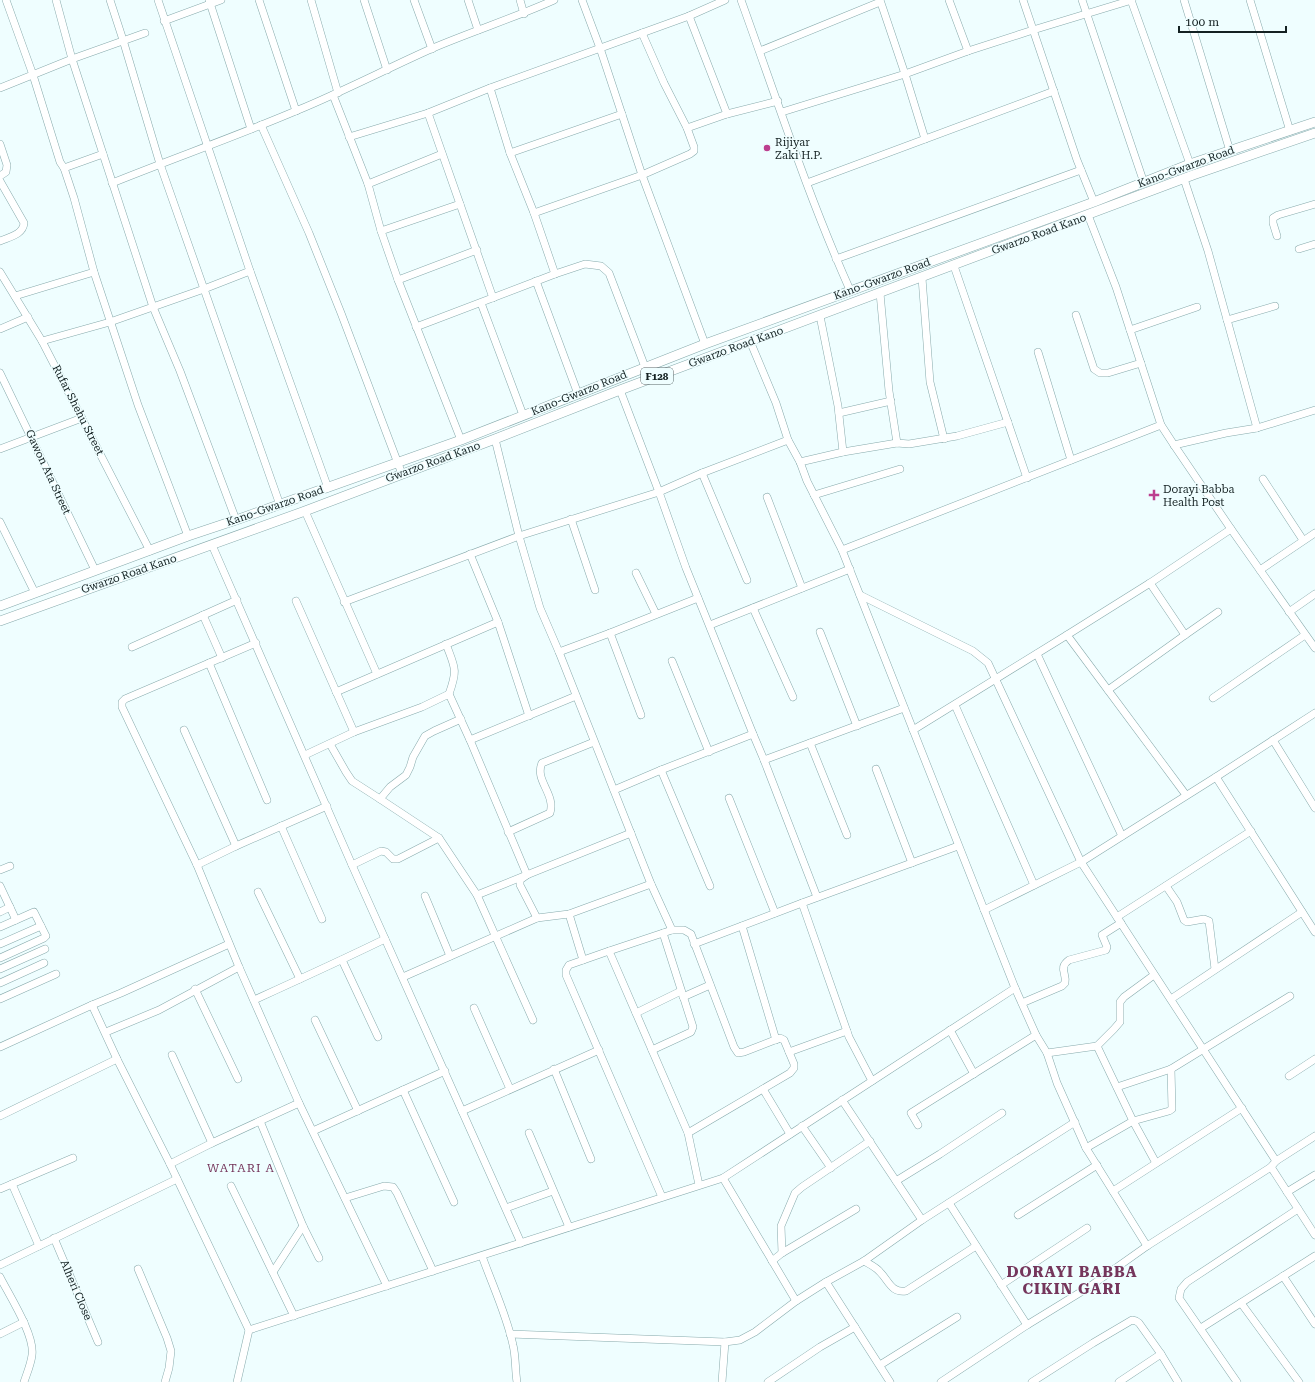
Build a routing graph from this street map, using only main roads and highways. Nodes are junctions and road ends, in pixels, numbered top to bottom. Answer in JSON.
{"nodes":[{"id":1,"x":1315,"y":122,"type":"edge"},
{"id":2,"x":1315,"y":133,"type":"edge"},
{"id":3,"x":1021,"y":228,"type":"junction"},
{"id":4,"x":1026,"y":239,"type":"junction"},
{"id":5,"x":0,"y":606,"type":"edge"},
{"id":6,"x":0,"y":621,"type":"edge"}],
"edges":[{"from":1,"to":3,"type":"main road","name":"Kano-Gwarzo Road","number":"F128"},
{"from":2,"to":4,"type":"main road","name":"Gwarzo Road Kano","number":"F128"},
{"from":3,"to":4,"type":"main road"},
{"from":3,"to":5,"type":"main road","name":"Kano-Gwarzo Road","number":"F128"},
{"from":4,"to":6,"type":"main road","name":"Gwarzo Road Kano","number":"F128"}]}
